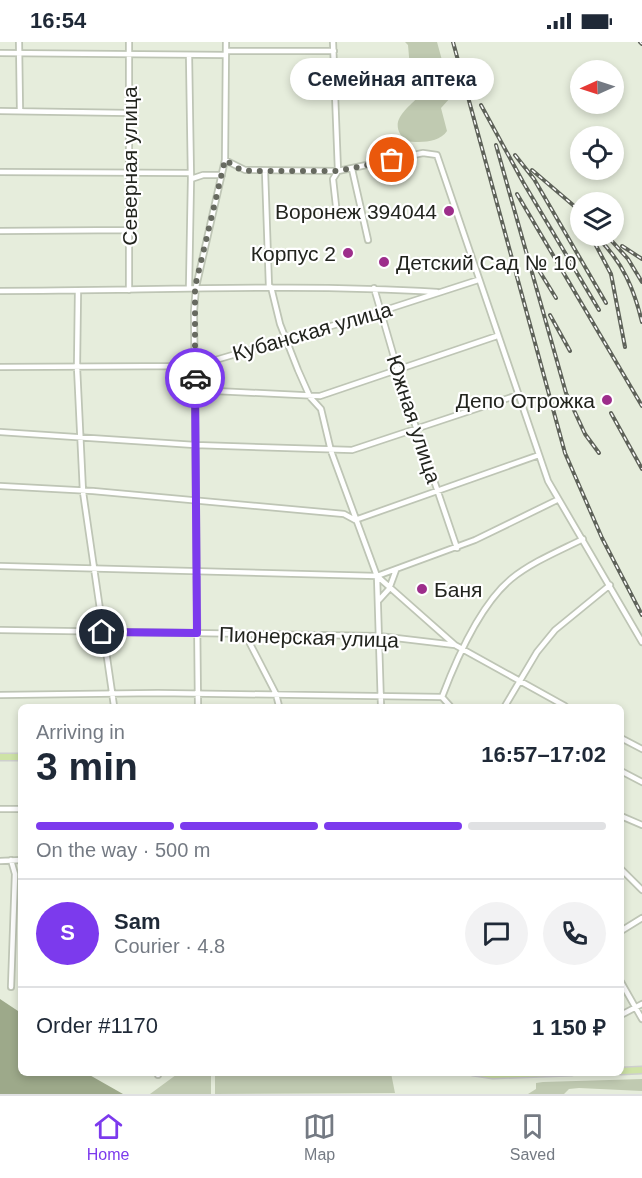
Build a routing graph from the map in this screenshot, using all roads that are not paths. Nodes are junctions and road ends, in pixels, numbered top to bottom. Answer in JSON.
{"nodes":[{"id":1,"x":19,"y":42,"type":"edge"},
{"id":2,"x":129,"y":42,"type":"edge"},
{"id":3,"x":226,"y":42,"type":"edge"},
{"id":4,"x":333,"y":42,"type":"edge"},
{"id":5,"x":334,"y":51,"type":"junction"},
{"id":6,"x":19,"y":52,"type":"junction"},
{"id":7,"x":0,"y":53,"type":"edge"},
{"id":8,"x":129,"y":53,"type":"junction"},
{"id":9,"x":226,"y":53,"type":"junction"},
{"id":10,"x":189,"y":54,"type":"junction"},
{"id":11,"x":0,"y":111,"type":"edge"},
{"id":12,"x":20,"y":111,"type":"junction"},
{"id":13,"x":129,"y":113,"type":"junction"},
{"id":14,"x":225,"y":160,"type":"junction"},
{"id":15,"x":352,"y":169,"type":"junction"},
{"id":16,"x":131,"y":171,"type":"junction"},
{"id":17,"x":265,"y":171,"type":"junction"},
{"id":18,"x":338,"y":171,"type":"junction"},
{"id":19,"x":0,"y":172,"type":"edge"},
{"id":20,"x":222,"y":175,"type":"junction"},
{"id":21,"x":190,"y":176,"type":"junction"},
{"id":22,"x":336,"y":206,"type":"dead end"},
{"id":23,"x":130,"y":230,"type":"junction"},
{"id":24,"x":0,"y":231,"type":"edge"},
{"id":25,"x":368,"y":240,"type":"dead end"},
{"id":26,"x":478,"y":280,"type":"junction"},
{"id":27,"x":192,"y":287,"type":"junction"},
{"id":28,"x":270,"y":287,"type":"junction"},
{"id":29,"x":374,"y":288,"type":"junction"},
{"id":30,"x":129,"y":290,"type":"junction"},
{"id":31,"x":0,"y":291,"type":"edge"},
{"id":32,"x":78,"y":291,"type":"junction"},
{"id":33,"x":439,"y":292,"type":"junction"},
{"id":34,"x":379,"y":312,"type":"junction"},
{"id":35,"x":497,"y":336,"type":"junction"},
{"id":36,"x":286,"y":340,"type":"junction"},
{"id":37,"x":195,"y":366,"type":"junction"},
{"id":38,"x":0,"y":367,"type":"edge"},
{"id":39,"x":77,"y":367,"type":"junction"},
{"id":40,"x":398,"y":369,"type":"junction"},
{"id":41,"x":195,"y":390,"type":"junction"},
{"id":42,"x":518,"y":395,"type":"junction"},
{"id":43,"x":310,"y":397,"type":"junction"},
{"id":44,"x":416,"y":428,"type":"junction"},
{"id":45,"x":0,"y":432,"type":"edge"},
{"id":46,"x":79,"y":437,"type":"junction"},
{"id":47,"x":195,"y":445,"type":"junction"},
{"id":48,"x":331,"y":451,"type":"junction"},
{"id":49,"x":538,"y":455,"type":"junction"},
{"id":50,"x":0,"y":486,"type":"edge"},
{"id":51,"x":436,"y":489,"type":"junction"},
{"id":52,"x":83,"y":492,"type":"junction"},
{"id":53,"x":196,"y":500,"type":"junction"},
{"id":54,"x":557,"y":500,"type":"junction"},
{"id":55,"x":349,"y":505,"type":"junction"},
{"id":56,"x":344,"y":514,"type":"junction"},
{"id":57,"x":355,"y":520,"type":"junction"},
{"id":58,"x":583,"y":539,"type":"junction"},
{"id":59,"x":457,"y":548,"type":"junction"},
{"id":60,"x":0,"y":566,"type":"edge"},
{"id":61,"x":93,"y":568,"type":"junction"},
{"id":62,"x":196,"y":569,"type":"junction"},
{"id":63,"x":396,"y":570,"type":"junction"},
{"id":64,"x":376,"y":576,"type":"junction"},
{"id":65,"x":610,"y":585,"type":"junction"},
{"id":66,"x":389,"y":589,"type":"junction"},
{"id":67,"x":379,"y":600,"type":"junction"},
{"id":68,"x":0,"y":630,"type":"edge"},
{"id":69,"x":102,"y":632,"type":"junction"},
{"id":70,"x":197,"y":633,"type":"junction"},
{"id":71,"x":244,"y":634,"type":"junction"},
{"id":72,"x":379,"y":636,"type":"junction"},
{"id":73,"x":642,"y":642,"type":"edge"},
{"id":74,"x":455,"y":645,"type":"junction"},
{"id":75,"x":460,"y":648,"type":"junction"},
{"id":76,"x":519,"y":681,"type":"junction"},
{"id":77,"x":112,"y":694,"type":"junction"},
{"id":78,"x":198,"y":694,"type":"junction"},
{"id":79,"x":276,"y":694,"type":"junction"},
{"id":80,"x":0,"y":695,"type":"edge"},
{"id":81,"x":381,"y":696,"type":"junction"},
{"id":82,"x":442,"y":697,"type":"junction"},
{"id":83,"x":114,"y":704,"type":"edge"},
{"id":84,"x":198,"y":704,"type":"edge"},
{"id":85,"x":278,"y":704,"type":"edge"},
{"id":86,"x":381,"y":704,"type":"edge"},
{"id":87,"x":448,"y":704,"type":"edge"},
{"id":88,"x":506,"y":704,"type":"edge"},
{"id":89,"x":561,"y":704,"type":"edge"},
{"id":90,"x":624,"y":740,"type":"edge"},
{"id":91,"x":642,"y":749,"type":"edge"},
{"id":92,"x":18,"y":757,"type":"edge"},
{"id":93,"x":0,"y":758,"type":"edge"},
{"id":94,"x":624,"y":773,"type":"edge"},
{"id":95,"x":642,"y":782,"type":"edge"},
{"id":96,"x":0,"y":809,"type":"edge"},
{"id":97,"x":18,"y":809,"type":"edge"},
{"id":98,"x":624,"y":817,"type":"edge"},
{"id":99,"x":642,"y":825,"type":"edge"},
{"id":100,"x":18,"y":860,"type":"edge"},
{"id":101,"x":0,"y":861,"type":"edge"},
{"id":102,"x":11,"y":861,"type":"junction"},
{"id":103,"x":18,"y":871,"type":"edge"},
{"id":104,"x":624,"y":872,"type":"edge"},
{"id":105,"x":15,"y":874,"type":"junction"},
{"id":106,"x":642,"y":890,"type":"edge"},
{"id":107,"x":642,"y":918,"type":"edge"},
{"id":108,"x":624,"y":929,"type":"edge"},
{"id":109,"x":11,"y":987,"type":"dead end"},
{"id":110,"x":624,"y":987,"type":"edge"},
{"id":111,"x":642,"y":1004,"type":"edge"},
{"id":112,"x":636,"y":1007,"type":"junction"},
{"id":113,"x":624,"y":1013,"type":"edge"},
{"id":114,"x":642,"y":1019,"type":"edge"},
{"id":115,"x":642,"y":1070,"type":"edge"},
{"id":116,"x":624,"y":1071,"type":"edge"}],
"edges":[{"from":1,"to":6,"type":"street"},
{"from":2,"to":8,"type":"street","name":"Северная улица"},
{"from":3,"to":9,"type":"street"},
{"from":4,"to":5,"type":"street"},
{"from":5,"to":9,"type":"street"},
{"from":5,"to":18,"type":"street"},
{"from":6,"to":7,"type":"street"},
{"from":6,"to":8,"type":"street"},
{"from":6,"to":12,"type":"street"},
{"from":8,"to":10,"type":"street"},
{"from":8,"to":13,"type":"street","name":"Северная улица"},
{"from":9,"to":10,"type":"street"},
{"from":9,"to":14,"type":"street"},
{"from":10,"to":21,"type":"street"},
{"from":11,"to":12,"type":"street"},
{"from":12,"to":13,"type":"street"},
{"from":13,"to":16,"type":"street","name":"Северная улица"},
{"from":14,"to":17,"type":"street"},
{"from":14,"to":20,"type":"street"},
{"from":15,"to":18,"type":"street"},
{"from":15,"to":25,"type":"street"},
{"from":15,"to":26,"type":"street"},
{"from":16,"to":19,"type":"street"},
{"from":16,"to":21,"type":"street"},
{"from":16,"to":23,"type":"street","name":"Северная улица"},
{"from":17,"to":18,"type":"street"},
{"from":17,"to":28,"type":"street"},
{"from":18,"to":22,"type":"street"},
{"from":20,"to":21,"type":"street"},
{"from":20,"to":27,"type":"street"},
{"from":21,"to":27,"type":"street"},
{"from":23,"to":24,"type":"street"},
{"from":23,"to":30,"type":"street","name":"Северная улица"},
{"from":26,"to":33,"type":"street","name":"Кубанская улица"},
{"from":26,"to":35,"type":"street"},
{"from":27,"to":28,"type":"street"},
{"from":27,"to":30,"type":"street"},
{"from":27,"to":37,"type":"street"},
{"from":28,"to":29,"type":"street"},
{"from":28,"to":36,"type":"street"},
{"from":29,"to":33,"type":"street"},
{"from":29,"to":34,"type":"street","name":"Южная улица"},
{"from":30,"to":32,"type":"street"},
{"from":31,"to":32,"type":"street"},
{"from":32,"to":39,"type":"street"},
{"from":33,"to":34,"type":"street","name":"Кубанская улица"},
{"from":34,"to":36,"type":"street","name":"Кубанская улица"},
{"from":34,"to":40,"type":"street","name":"Южная улица"},
{"from":35,"to":40,"type":"street"},
{"from":35,"to":42,"type":"street"},
{"from":36,"to":37,"type":"street","name":"Кубанская улица"},
{"from":36,"to":43,"type":"street"},
{"from":37,"to":39,"type":"street","name":"Кубанская улица"},
{"from":37,"to":41,"type":"street"},
{"from":38,"to":39,"type":"street","name":"Кубанская улица"},
{"from":39,"to":46,"type":"street"},
{"from":40,"to":43,"type":"street"},
{"from":40,"to":44,"type":"street","name":"Южная улица"},
{"from":41,"to":43,"type":"street"},
{"from":41,"to":47,"type":"street"},
{"from":42,"to":44,"type":"street"},
{"from":42,"to":49,"type":"street"},
{"from":43,"to":48,"type":"street"},
{"from":44,"to":48,"type":"street"},
{"from":44,"to":51,"type":"street","name":"Южная улица"},
{"from":45,"to":46,"type":"street"},
{"from":46,"to":47,"type":"street"},
{"from":46,"to":52,"type":"street"},
{"from":47,"to":48,"type":"street"},
{"from":47,"to":53,"type":"street"},
{"from":48,"to":55,"type":"street"},
{"from":49,"to":51,"type":"street"},
{"from":49,"to":54,"type":"street"},
{"from":50,"to":52,"type":"street"},
{"from":51,"to":57,"type":"street"},
{"from":51,"to":59,"type":"street","name":"Южная улица"},
{"from":52,"to":53,"type":"street"},
{"from":52,"to":61,"type":"street"},
{"from":53,"to":56,"type":"street"},
{"from":53,"to":62,"type":"street"},
{"from":54,"to":58,"type":"street"},
{"from":54,"to":59,"type":"street"},
{"from":55,"to":56,"type":"street"},
{"from":55,"to":57,"type":"street"},
{"from":56,"to":57,"type":"street"},
{"from":57,"to":64,"type":"street"},
{"from":58,"to":65,"type":"street"},
{"from":58,"to":75,"type":"street"},
{"from":59,"to":63,"type":"street"},
{"from":60,"to":61,"type":"street"},
{"from":61,"to":62,"type":"street"},
{"from":61,"to":69,"type":"street"},
{"from":62,"to":64,"type":"street"},
{"from":62,"to":70,"type":"street"},
{"from":63,"to":64,"type":"street"},
{"from":63,"to":66,"type":"street"},
{"from":64,"to":66,"type":"street"},
{"from":64,"to":67,"type":"street"},
{"from":65,"to":73,"type":"street"},
{"from":65,"to":76,"type":"street"},
{"from":66,"to":67,"type":"street"},
{"from":66,"to":74,"type":"street"},
{"from":67,"to":72,"type":"street"},
{"from":68,"to":69,"type":"street","name":"Пионерская улица"},
{"from":69,"to":70,"type":"street","name":"Пионерская улица"},
{"from":69,"to":77,"type":"street"},
{"from":70,"to":71,"type":"street","name":"Пионерская улица"},
{"from":70,"to":78,"type":"street"},
{"from":71,"to":72,"type":"street","name":"Пионерская улица"},
{"from":71,"to":79,"type":"street"},
{"from":72,"to":74,"type":"street","name":"Пионерская улица"},
{"from":72,"to":81,"type":"street"},
{"from":74,"to":75,"type":"street","name":"Пионерская улица"},
{"from":75,"to":76,"type":"street","name":"Пионерская улица"},
{"from":75,"to":82,"type":"street"},
{"from":76,"to":88,"type":"street"},
{"from":76,"to":89,"type":"street","name":"Пионерская улица"},
{"from":77,"to":78,"type":"street"},
{"from":77,"to":80,"type":"street"},
{"from":77,"to":83,"type":"street"},
{"from":78,"to":79,"type":"street"},
{"from":78,"to":84,"type":"street"},
{"from":79,"to":81,"type":"street"},
{"from":79,"to":85,"type":"street"},
{"from":81,"to":82,"type":"street"},
{"from":81,"to":86,"type":"street"},
{"from":82,"to":87,"type":"street"},
{"from":90,"to":91,"type":"street"},
{"from":92,"to":93,"type":"main road"},
{"from":94,"to":95,"type":"street"},
{"from":96,"to":97,"type":"street"},
{"from":98,"to":99,"type":"street"},
{"from":100,"to":102,"type":"street"},
{"from":101,"to":102,"type":"street"},
{"from":102,"to":105,"type":"street"},
{"from":103,"to":105,"type":"street"},
{"from":104,"to":106,"type":"street"},
{"from":105,"to":109,"type":"street"},
{"from":107,"to":108,"type":"street"},
{"from":110,"to":112,"type":"street"},
{"from":111,"to":112,"type":"street"},
{"from":112,"to":113,"type":"street"},
{"from":112,"to":114,"type":"street"},
{"from":115,"to":116,"type":"main road"}]}
